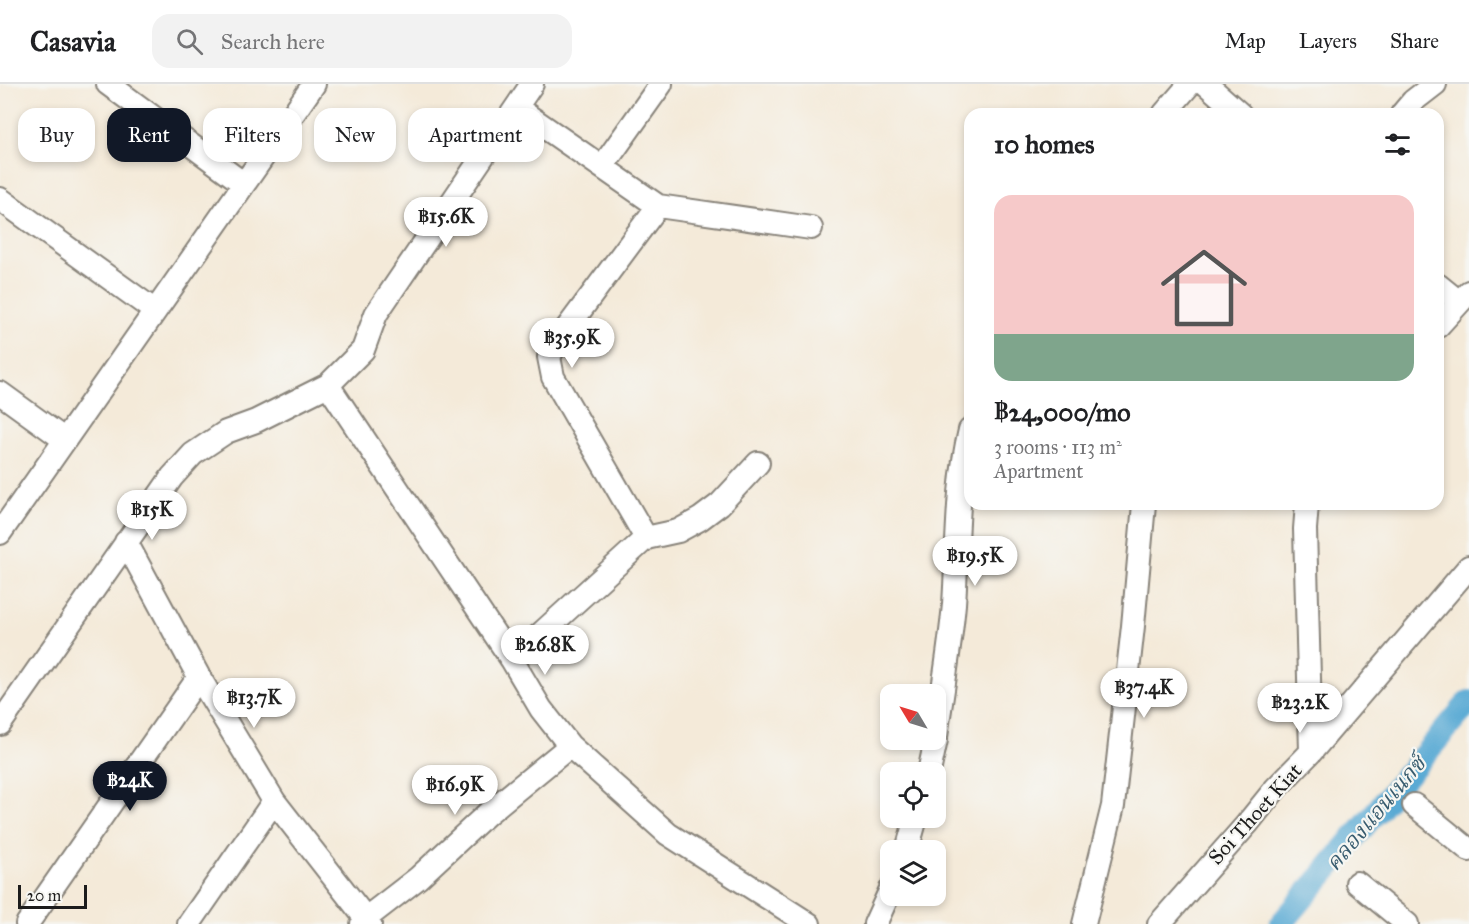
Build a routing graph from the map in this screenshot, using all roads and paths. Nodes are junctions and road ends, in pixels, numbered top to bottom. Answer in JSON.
{"nodes":[{"id":1,"x":108,"y":84,"type":"edge"},
{"id":2,"x":314,"y":84,"type":"edge"},
{"id":3,"x":532,"y":84,"type":"edge"},
{"id":4,"x":661,"y":84,"type":"edge"},
{"id":5,"x":1190,"y":84,"type":"edge"},
{"id":6,"x":1206,"y":84,"type":"edge"},
{"id":7,"x":1435,"y":84,"type":"edge"},
{"id":8,"x":517,"y":108,"type":"edge"},
{"id":9,"x":1169,"y":108,"type":"edge"},
{"id":10,"x":1233,"y":108,"type":"edge"},
{"id":11,"x":1407,"y":108,"type":"edge"},
{"id":12,"x":544,"y":127,"type":"edge"},
{"id":13,"x":480,"y":162,"type":"edge"},
{"id":14,"x":602,"y":167,"type":"junction"},
{"id":15,"x":244,"y":184,"type":"junction"},
{"id":16,"x":0,"y":199,"type":"edge"},
{"id":17,"x":658,"y":206,"type":"junction"},
{"id":18,"x":812,"y":228,"type":"dead end"},
{"id":19,"x":1444,"y":288,"type":"edge"},
{"id":20,"x":1464,"y":297,"type":"edge"},
{"id":21,"x":155,"y":311,"type":"junction"},
{"id":22,"x":1444,"y":319,"type":"edge"},
{"id":23,"x":328,"y":385,"type":"junction"},
{"id":24,"x":0,"y":393,"type":"edge"},
{"id":25,"x":64,"y":440,"type":"junction"},
{"id":26,"x":758,"y":463,"type":"dead end"},
{"id":27,"x":964,"y":466,"type":"edge"},
{"id":28,"x":1143,"y":510,"type":"edge"},
{"id":29,"x":1307,"y":510,"type":"edge"},
{"id":30,"x":0,"y":532,"type":"edge"},
{"id":31,"x":646,"y":538,"type":"junction"},
{"id":32,"x":126,"y":542,"type":"junction"},
{"id":33,"x":1469,"y":567,"type":"edge"},
{"id":34,"x":512,"y":660,"type":"junction"},
{"id":35,"x":199,"y":677,"type":"junction"},
{"id":36,"x":943,"y":684,"type":"edge"},
{"id":37,"x":0,"y":724,"type":"edge"},
{"id":38,"x":570,"y":746,"type":"junction"},
{"id":39,"x":1311,"y":752,"type":"junction"},
{"id":40,"x":274,"y":801,"type":"junction"},
{"id":41,"x":1414,"y":805,"type":"dead end"},
{"id":42,"x":1469,"y":850,"type":"edge"},
{"id":43,"x":1357,"y":883,"type":"dead end"},
{"id":44,"x":883,"y":906,"type":"edge"},
{"id":45,"x":366,"y":922,"type":"edge"},
{"id":46,"x":27,"y":924,"type":"edge"},
{"id":47,"x":189,"y":924,"type":"edge"},
{"id":48,"x":809,"y":924,"type":"edge"},
{"id":49,"x":875,"y":924,"type":"edge"},
{"id":50,"x":1084,"y":924,"type":"edge"},
{"id":51,"x":1159,"y":924,"type":"edge"},
{"id":52,"x":1407,"y":924,"type":"edge"}],
"edges":[{"from":1,"to":15,"type":"street"},
{"from":2,"to":15,"type":"street"},
{"from":3,"to":8,"type":"street"},
{"from":4,"to":14,"type":"street"},
{"from":5,"to":9,"type":"street"},
{"from":6,"to":10,"type":"street"},
{"from":7,"to":11,"type":"street"},
{"from":12,"to":14,"type":"street"},
{"from":13,"to":23,"type":"street"},
{"from":14,"to":17,"type":"street"},
{"from":15,"to":21,"type":"street"},
{"from":16,"to":21,"type":"street"},
{"from":17,"to":18,"type":"street"},
{"from":17,"to":31,"type":"street"},
{"from":19,"to":20,"type":"street"},
{"from":20,"to":22,"type":"street"},
{"from":21,"to":25,"type":"street"},
{"from":23,"to":32,"type":"street"},
{"from":23,"to":34,"type":"street"},
{"from":24,"to":25,"type":"street"},
{"from":25,"to":30,"type":"street"},
{"from":26,"to":31,"type":"street"},
{"from":27,"to":36,"type":"street"},
{"from":28,"to":50,"type":"street"},
{"from":29,"to":39,"type":"street"},
{"from":31,"to":34,"type":"street"},
{"from":32,"to":35,"type":"street"},
{"from":32,"to":37,"type":"street"},
{"from":33,"to":39,"type":"street","name":"Soi Thoet Kiat"},
{"from":34,"to":38,"type":"street"},
{"from":35,"to":40,"type":"street"},
{"from":35,"to":46,"type":"street"},
{"from":38,"to":45,"type":"street"},
{"from":38,"to":48,"type":"street"},
{"from":39,"to":51,"type":"street","name":"Soi Thoet Kiat"},
{"from":40,"to":45,"type":"street"},
{"from":40,"to":47,"type":"street"},
{"from":41,"to":42,"type":"street"},
{"from":43,"to":52,"type":"street"},
{"from":44,"to":49,"type":"street"}]}
